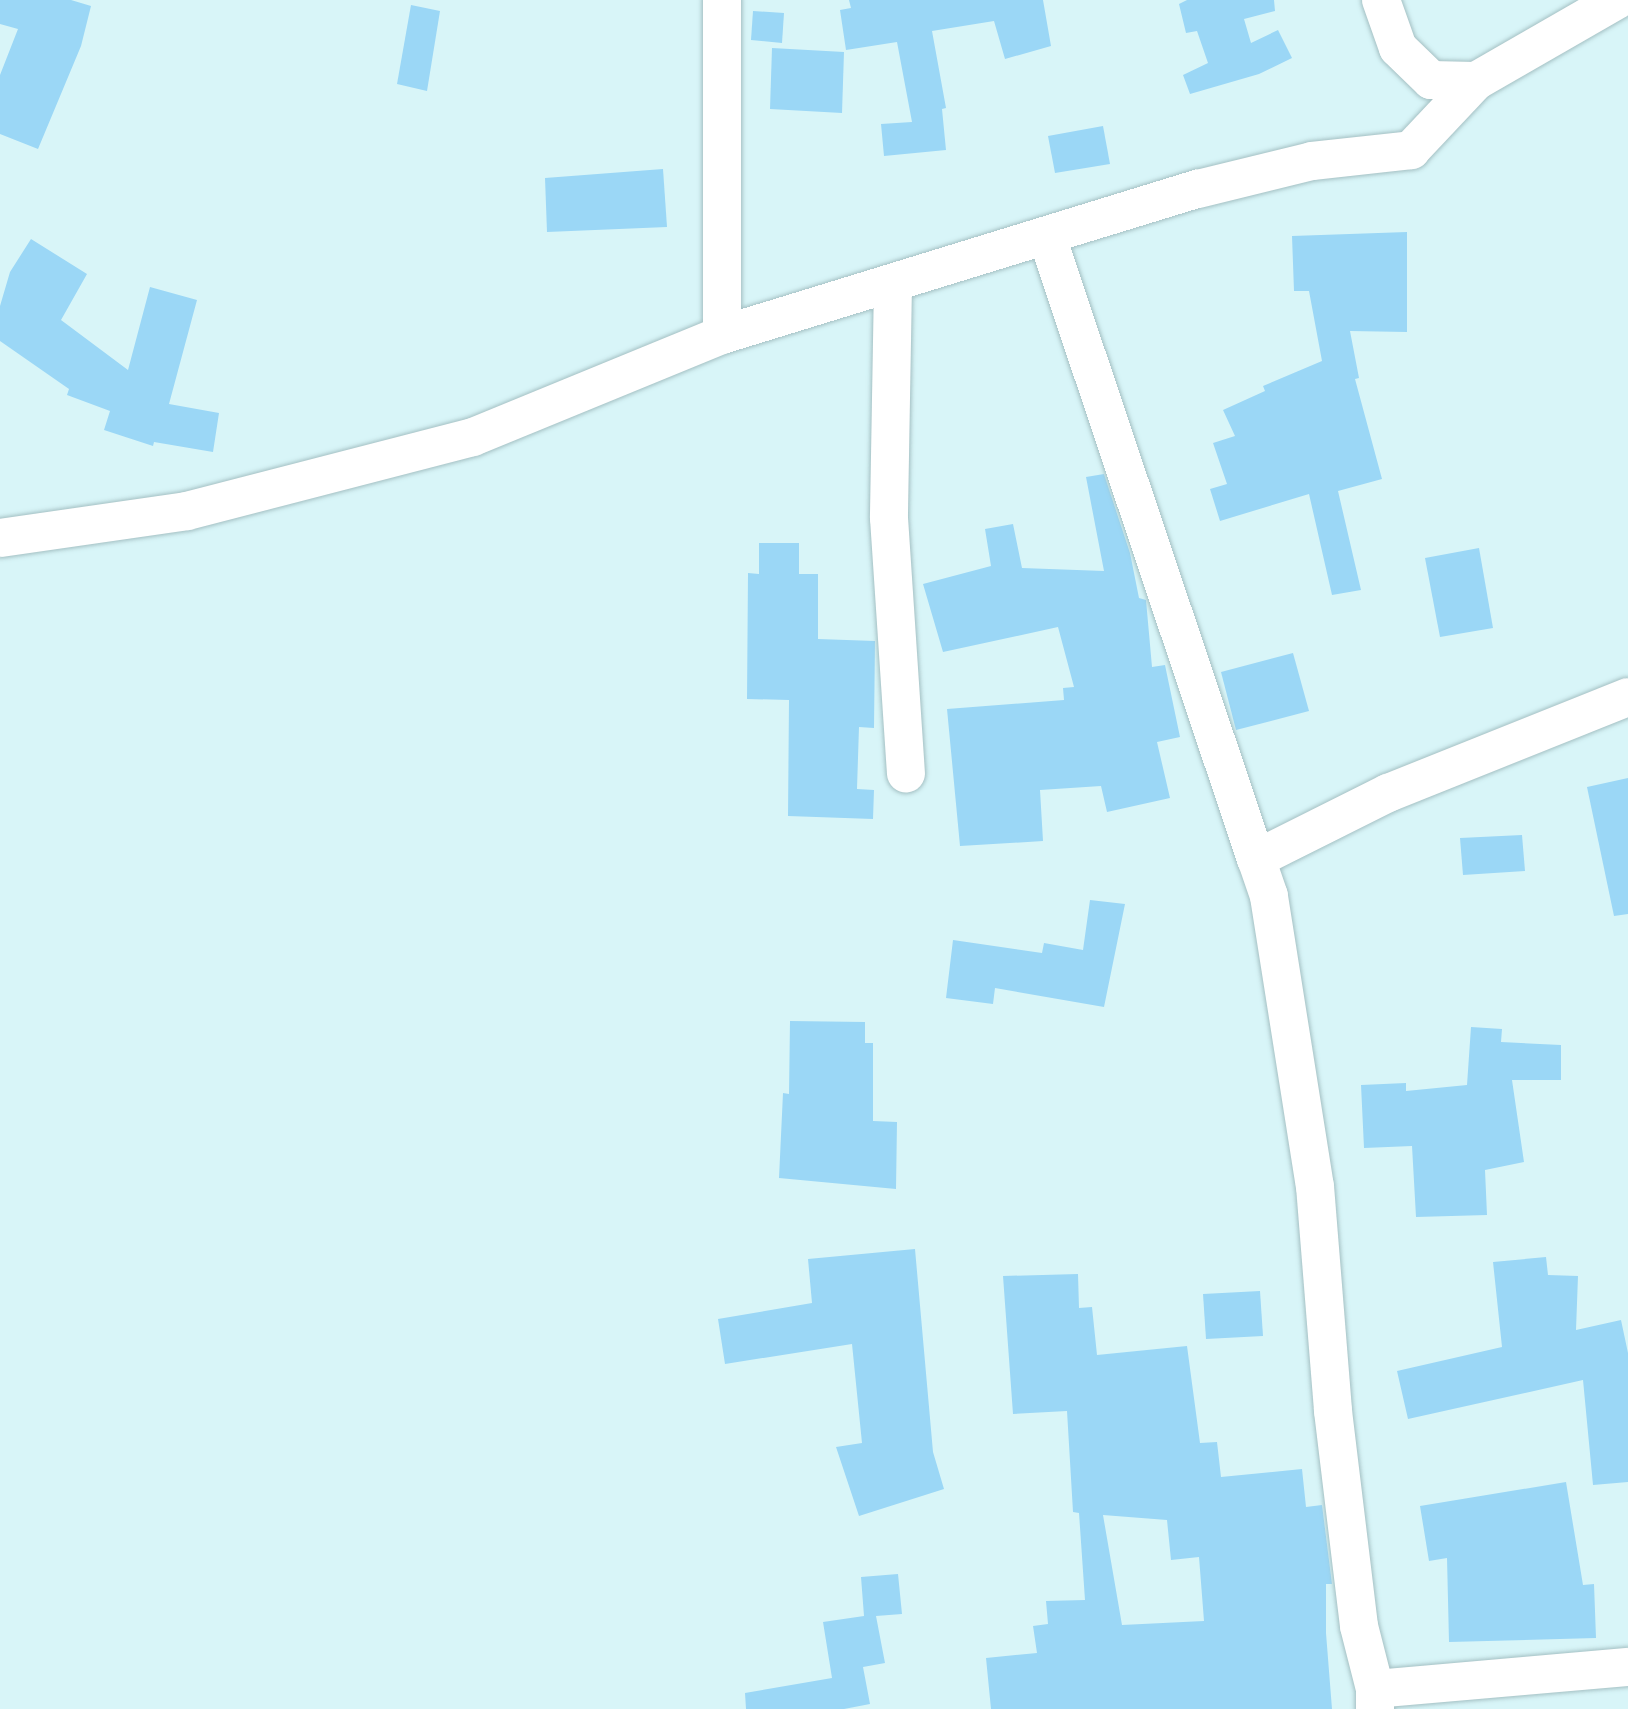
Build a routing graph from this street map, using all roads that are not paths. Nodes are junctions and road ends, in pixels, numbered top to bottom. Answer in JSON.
{"nodes":[{"id":1,"x":722,"y":0,"type":"edge"},
{"id":2,"x":1381,"y":0,"type":"edge"},
{"id":3,"x":1617,"y":0,"type":"edge"},
{"id":4,"x":1476,"y":82,"type":"junction"},
{"id":5,"x":1047,"y":237,"type":"junction"},
{"id":6,"x":893,"y":284,"type":"junction"},
{"id":7,"x":722,"y":335,"type":"junction"},
{"id":8,"x":0,"y":538,"type":"edge"},
{"id":9,"x":1628,"y":696,"type":"edge"},
{"id":10,"x":906,"y":773,"type":"dead end"},
{"id":11,"x":1256,"y":859,"type":"junction"},
{"id":12,"x":1628,"y":1667,"type":"edge"},
{"id":13,"x":1375,"y":1699,"type":"edge"}],
"edges":[{"from":1,"to":7,"type":"street"},
{"from":2,"to":4,"type":"street"},
{"from":3,"to":4,"type":"street"},
{"from":4,"to":5,"type":"street"},
{"from":5,"to":6,"type":"street"},
{"from":5,"to":11,"type":"street"},
{"from":6,"to":7,"type":"street"},
{"from":6,"to":10,"type":"street"},
{"from":7,"to":8,"type":"street"},
{"from":9,"to":11,"type":"street"},
{"from":11,"to":13,"type":"street"},
{"from":12,"to":13,"type":"street"}]}
